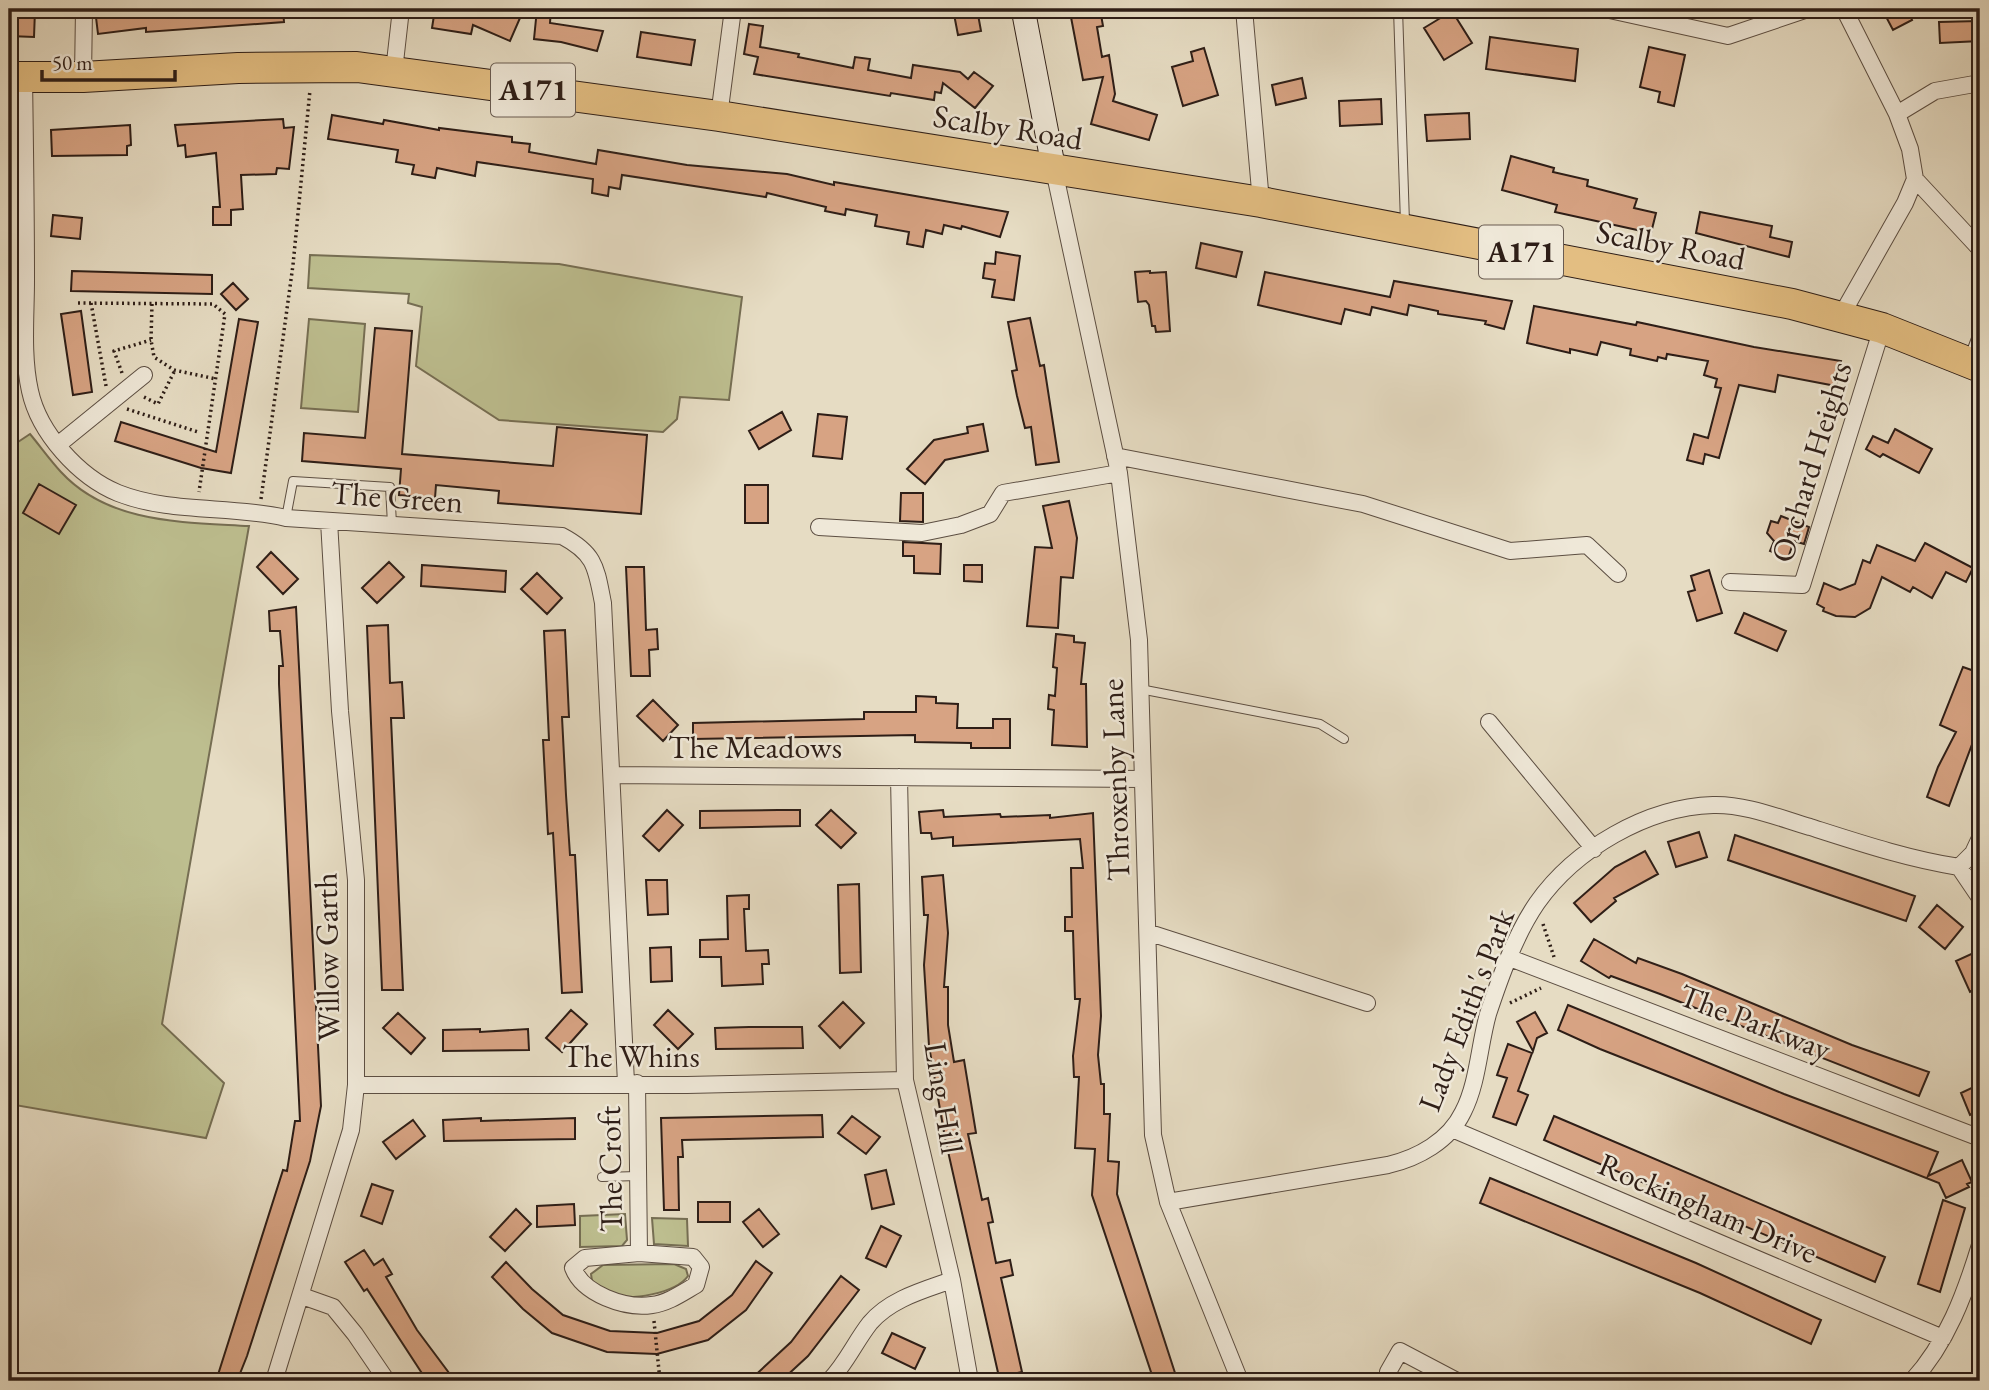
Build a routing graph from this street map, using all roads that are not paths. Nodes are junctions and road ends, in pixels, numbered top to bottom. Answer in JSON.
{"nodes":[{"id":1,"x":84,"y":9,"type":"edge"},
{"id":2,"x":401,"y":9,"type":"edge"},
{"id":3,"x":733,"y":9,"type":"edge"},
{"id":4,"x":1023,"y":9,"type":"edge"},
{"id":5,"x":1244,"y":9,"type":"edge"},
{"id":6,"x":1398,"y":9,"type":"edge"},
{"id":7,"x":1605,"y":9,"type":"edge"},
{"id":8,"x":1808,"y":9,"type":"edge"},
{"id":9,"x":1844,"y":9,"type":"edge"},
{"id":10,"x":394,"y":71,"type":"junction"},
{"id":11,"x":17,"y":77,"type":"edge"},
{"id":12,"x":83,"y":77,"type":"junction"},
{"id":13,"x":1980,"y":83,"type":"edge"},
{"id":14,"x":1897,"y":114,"type":"junction"},
{"id":15,"x":719,"y":117,"type":"junction"},
{"id":16,"x":1054,"y":170,"type":"junction"},
{"id":17,"x":1914,"y":179,"type":"junction"},
{"id":18,"x":1261,"y":202,"type":"junction"},
{"id":19,"x":1405,"y":229,"type":"junction"},
{"id":20,"x":1980,"y":249,"type":"edge"},
{"id":21,"x":9,"y":278,"type":"edge"},
{"id":22,"x":26,"y":280,"type":"junction"},
{"id":23,"x":1841,"y":316,"type":"junction"},
{"id":24,"x":1882,"y":328,"type":"junction"},
{"id":25,"x":1977,"y":356,"type":"edge"},
{"id":26,"x":26,"y":366,"type":"junction"},
{"id":27,"x":9,"y":367,"type":"edge"},
{"id":28,"x":144,"y":375,"type":"dead end"},
{"id":29,"x":58,"y":444,"type":"junction"},
{"id":30,"x":1117,"y":464,"type":"junction"},
{"id":31,"x":286,"y":518,"type":"junction"},
{"id":32,"x":330,"y":521,"type":"junction"},
{"id":33,"x":393,"y":524,"type":"junction"},
{"id":34,"x":820,"y":527,"type":"dead end"},
{"id":35,"x":1618,"y":574,"type":"dead end"},
{"id":36,"x":1730,"y":582,"type":"dead end"},
{"id":37,"x":1140,"y":689,"type":"junction"},
{"id":38,"x":1489,"y":722,"type":"dead end"},
{"id":39,"x":1344,"y":739,"type":"dead end"},
{"id":40,"x":612,"y":775,"type":"junction"},
{"id":41,"x":899,"y":777,"type":"junction"},
{"id":42,"x":1142,"y":779,"type":"junction"},
{"id":43,"x":1980,"y":838,"type":"edge"},
{"id":44,"x":1594,"y":849,"type":"junction"},
{"id":45,"x":1959,"y":867,"type":"junction"},
{"id":46,"x":1980,"y":898,"type":"edge"},
{"id":47,"x":1150,"y":933,"type":"junction"},
{"id":48,"x":1510,"y":958,"type":"junction"},
{"id":49,"x":1367,"y":1003,"type":"dead end"},
{"id":50,"x":905,"y":1080,"type":"junction"},
{"id":51,"x":631,"y":1083,"type":"junction"},
{"id":52,"x":356,"y":1085,"type":"junction"},
{"id":53,"x":1452,"y":1129,"type":"junction"},
{"id":54,"x":1980,"y":1138,"type":"edge"},
{"id":55,"x":639,"y":1176,"type":"junction"},
{"id":56,"x":602,"y":1177,"type":"dead end"},
{"id":57,"x":1168,"y":1202,"type":"junction"},
{"id":58,"x":1980,"y":1245,"type":"edge"},
{"id":59,"x":639,"y":1253,"type":"junction"},
{"id":60,"x":953,"y":1279,"type":"junction"},
{"id":61,"x":302,"y":1296,"type":"junction"},
{"id":62,"x":1942,"y":1338,"type":"junction"},
{"id":63,"x":1388,"y":1373,"type":"dead end"},
{"id":64,"x":274,"y":1381,"type":"edge"},
{"id":65,"x":387,"y":1381,"type":"edge"},
{"id":66,"x":829,"y":1381,"type":"edge"},
{"id":67,"x":971,"y":1381,"type":"edge"},
{"id":68,"x":1240,"y":1381,"type":"edge"},
{"id":69,"x":1457,"y":1381,"type":"edge"},
{"id":70,"x":1912,"y":1381,"type":"edge"}],
"edges":[{"from":1,"to":12,"type":"street"},
{"from":2,"to":10,"type":"street"},
{"from":3,"to":15,"type":"street"},
{"from":4,"to":16,"type":"street"},
{"from":5,"to":18,"type":"street"},
{"from":6,"to":19,"type":"lane"},
{"from":7,"to":8,"type":"street"},
{"from":9,"to":14,"type":"street"},
{"from":10,"to":12,"type":"highway","name":"Scalby Road","number":"A171"},
{"from":10,"to":15,"type":"highway","name":"Scalby Road","number":"A171"},
{"from":11,"to":12,"type":"highway","name":"Scalby Road","number":"A171"},
{"from":11,"to":22,"type":"street","name":"The Green"},
{"from":13,"to":14,"type":"street"},
{"from":14,"to":17,"type":"street"},
{"from":15,"to":16,"type":"highway","name":"Scalby Road","number":"A171"},
{"from":16,"to":18,"type":"highway","name":"Scalby Road","number":"A171"},
{"from":16,"to":30,"type":"street","name":"Throxenby Lane"},
{"from":17,"to":20,"type":"street"},
{"from":17,"to":23,"type":"street"},
{"from":18,"to":19,"type":"highway","name":"Scalby Road","number":"A171"},
{"from":19,"to":23,"type":"highway","name":"Scalby Road","number":"A171"},
{"from":21,"to":22,"type":"lane"},
{"from":22,"to":26,"type":"street","name":"The Green"},
{"from":23,"to":24,"type":"highway","name":"Scalby Road","number":"A171"},
{"from":24,"to":25,"type":"highway","name":"Scalby Road","number":"A171"},
{"from":24,"to":36,"type":"street","name":"Orchard Heights"},
{"from":26,"to":27,"type":"street"},
{"from":26,"to":29,"type":"street","name":"The Green"},
{"from":28,"to":29,"type":"street"},
{"from":29,"to":31,"type":"street","name":"The Green"},
{"from":30,"to":34,"type":"street"},
{"from":30,"to":35,"type":"street"},
{"from":30,"to":37,"type":"street","name":"Throxenby Lane"},
{"from":31,"to":32,"type":"street","name":"The Green"},
{"from":31,"to":33,"type":"lane"},
{"from":32,"to":33,"type":"street","name":"The Green"},
{"from":32,"to":52,"type":"street","name":"Willow Garth"},
{"from":33,"to":40,"type":"street","name":"The Green"},
{"from":37,"to":39,"type":"lane"},
{"from":37,"to":42,"type":"street","name":"Throxenby Lane"},
{"from":38,"to":44,"type":"street"},
{"from":40,"to":41,"type":"street","name":"The Meadows"},
{"from":40,"to":51,"type":"street","name":"The Green"},
{"from":41,"to":42,"type":"street","name":"The Meadows"},
{"from":41,"to":50,"type":"street","name":"Ling Hill"},
{"from":42,"to":47,"type":"street","name":"Throxenby Lane"},
{"from":43,"to":45,"type":"street"},
{"from":44,"to":45,"type":"street","name":"Lady Edith's Park"},
{"from":44,"to":48,"type":"street","name":"Lady Edith's Park"},
{"from":45,"to":46,"type":"street"},
{"from":47,"to":49,"type":"street"},
{"from":47,"to":57,"type":"street","name":"Throxenby Lane"},
{"from":48,"to":53,"type":"street","name":"Lady Edith's Park"},
{"from":48,"to":54,"type":"street","name":"The Parkway"},
{"from":50,"to":51,"type":"street","name":"The Whins"},
{"from":50,"to":60,"type":"street","name":"Ling Hill"},
{"from":51,"to":52,"type":"street","name":"The Whins"},
{"from":51,"to":55,"type":"street","name":"The Croft"},
{"from":52,"to":61,"type":"street","name":"Willow Garth"},
{"from":53,"to":57,"type":"street","name":"Lady Edith's Park"},
{"from":53,"to":62,"type":"street","name":"Rockingham Drive"},
{"from":55,"to":56,"type":"lane"},
{"from":55,"to":59,"type":"street","name":"The Croft"},
{"from":57,"to":68,"type":"street","name":"Throxenby Lane"},
{"from":58,"to":62,"type":"street"},
{"from":59,"to":59,"type":"street","name":"The Croft"},
{"from":60,"to":66,"type":"street"},
{"from":60,"to":67,"type":"street","name":"Ling Hill"},
{"from":61,"to":64,"type":"street","name":"Willow Garth"},
{"from":61,"to":65,"type":"street"},
{"from":62,"to":70,"type":"street"},
{"from":63,"to":69,"type":"street"}]}
